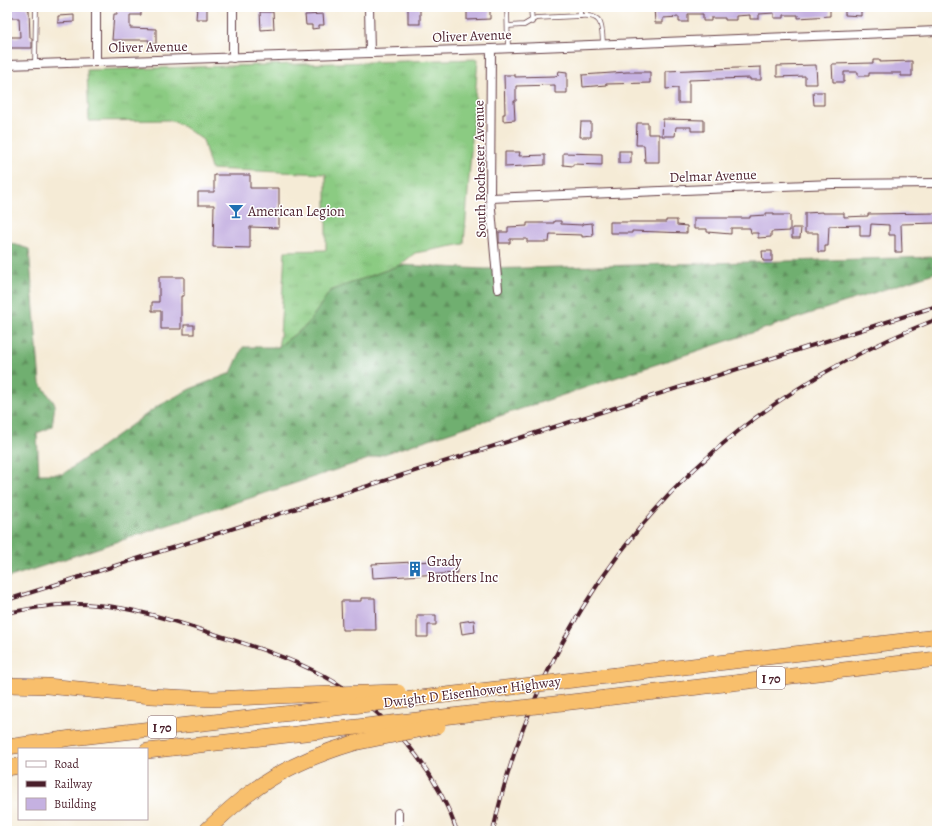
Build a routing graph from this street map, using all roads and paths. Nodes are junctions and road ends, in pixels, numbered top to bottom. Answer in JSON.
{"nodes":[{"id":1,"x":36,"y":7,"type":"edge"},
{"id":2,"x":96,"y":7,"type":"edge"},
{"id":3,"x":233,"y":7,"type":"edge"},
{"id":4,"x":369,"y":7,"type":"edge"},
{"id":5,"x":507,"y":7,"type":"edge"},
{"id":6,"x":531,"y":7,"type":"edge"},
{"id":7,"x":580,"y":7,"type":"edge"},
{"id":8,"x":580,"y":16,"type":"junction"},
{"id":9,"x":532,"y":22,"type":"junction"},
{"id":10,"x":508,"y":26,"type":"junction"},
{"id":11,"x":937,"y":31,"type":"edge"},
{"id":12,"x":603,"y":44,"type":"junction"},
{"id":13,"x":508,"y":48,"type":"junction"},
{"id":14,"x":491,"y":49,"type":"junction"},
{"id":15,"x":370,"y":53,"type":"junction"},
{"id":16,"x":233,"y":58,"type":"junction"},
{"id":17,"x":96,"y":61,"type":"junction"},
{"id":18,"x":35,"y":64,"type":"junction"},
{"id":19,"x":7,"y":65,"type":"edge"},
{"id":20,"x":937,"y":183,"type":"edge"},
{"id":21,"x":490,"y":198,"type":"junction"},
{"id":22,"x":498,"y":289,"type":"dead end"},
{"id":23,"x":937,"y":637,"type":"edge"},
{"id":24,"x":937,"y":659,"type":"edge"},
{"id":25,"x":7,"y":685,"type":"edge"},
{"id":26,"x":510,"y":687,"type":"junction"},
{"id":27,"x":520,"y":708,"type":"junction"},
{"id":28,"x":7,"y":747,"type":"edge"},
{"id":29,"x":148,"y":751,"type":"edge"},
{"id":30,"x":18,"y":766,"type":"edge"},
{"id":31,"x":7,"y":768,"type":"edge"},
{"id":32,"x":398,"y":813,"type":"dead end"},
{"id":33,"x":206,"y":831,"type":"edge"},
{"id":34,"x":398,"y":831,"type":"edge"}],
"edges":[{"from":1,"to":18,"type":"lane"},
{"from":2,"to":17,"type":"street"},
{"from":3,"to":16,"type":"street"},
{"from":4,"to":15,"type":"street"},
{"from":5,"to":10,"type":"lane"},
{"from":6,"to":9,"type":"lane"},
{"from":7,"to":8,"type":"lane"},
{"from":8,"to":9,"type":"lane"},
{"from":8,"to":12,"type":"lane"},
{"from":9,"to":10,"type":"lane"},
{"from":10,"to":13,"type":"lane"},
{"from":11,"to":12,"type":"street","name":"Oliver Avenue"},
{"from":12,"to":13,"type":"street","name":"Oliver Avenue"},
{"from":13,"to":14,"type":"street","name":"Oliver Avenue"},
{"from":14,"to":15,"type":"street","name":"Oliver Avenue"},
{"from":14,"to":21,"type":"street","name":"South Rochester Avenue"},
{"from":15,"to":16,"type":"street","name":"Oliver Avenue"},
{"from":16,"to":17,"type":"street","name":"Oliver Avenue"},
{"from":17,"to":18,"type":"street","name":"Oliver Avenue"},
{"from":18,"to":19,"type":"street","name":"Oliver Avenue"},
{"from":20,"to":21,"type":"street","name":"Delmar Avenue"},
{"from":21,"to":22,"type":"street","name":"South Rochester Avenue"},
{"from":23,"to":26,"type":"highway","name":"Dwight D Eisenhower Highway","number":"I 70","bridge":true},
{"from":24,"to":27,"type":"highway","name":"Dwight D Eisenhower Highway","number":"I 70","bridge":true},
{"from":25,"to":26,"type":"highway","bridge":true},
{"from":26,"to":28,"type":"highway","name":"Dwight D Eisenhower Highway","number":"I 70","bridge":true},
{"from":27,"to":29,"type":"highway","name":"Dwight D Eisenhower Highway","number":"I 70","bridge":true},
{"from":27,"to":33,"type":"highway","bridge":true},
{"from":30,"to":31,"type":"highway"},
{"from":32,"to":34,"type":"street"}]}
